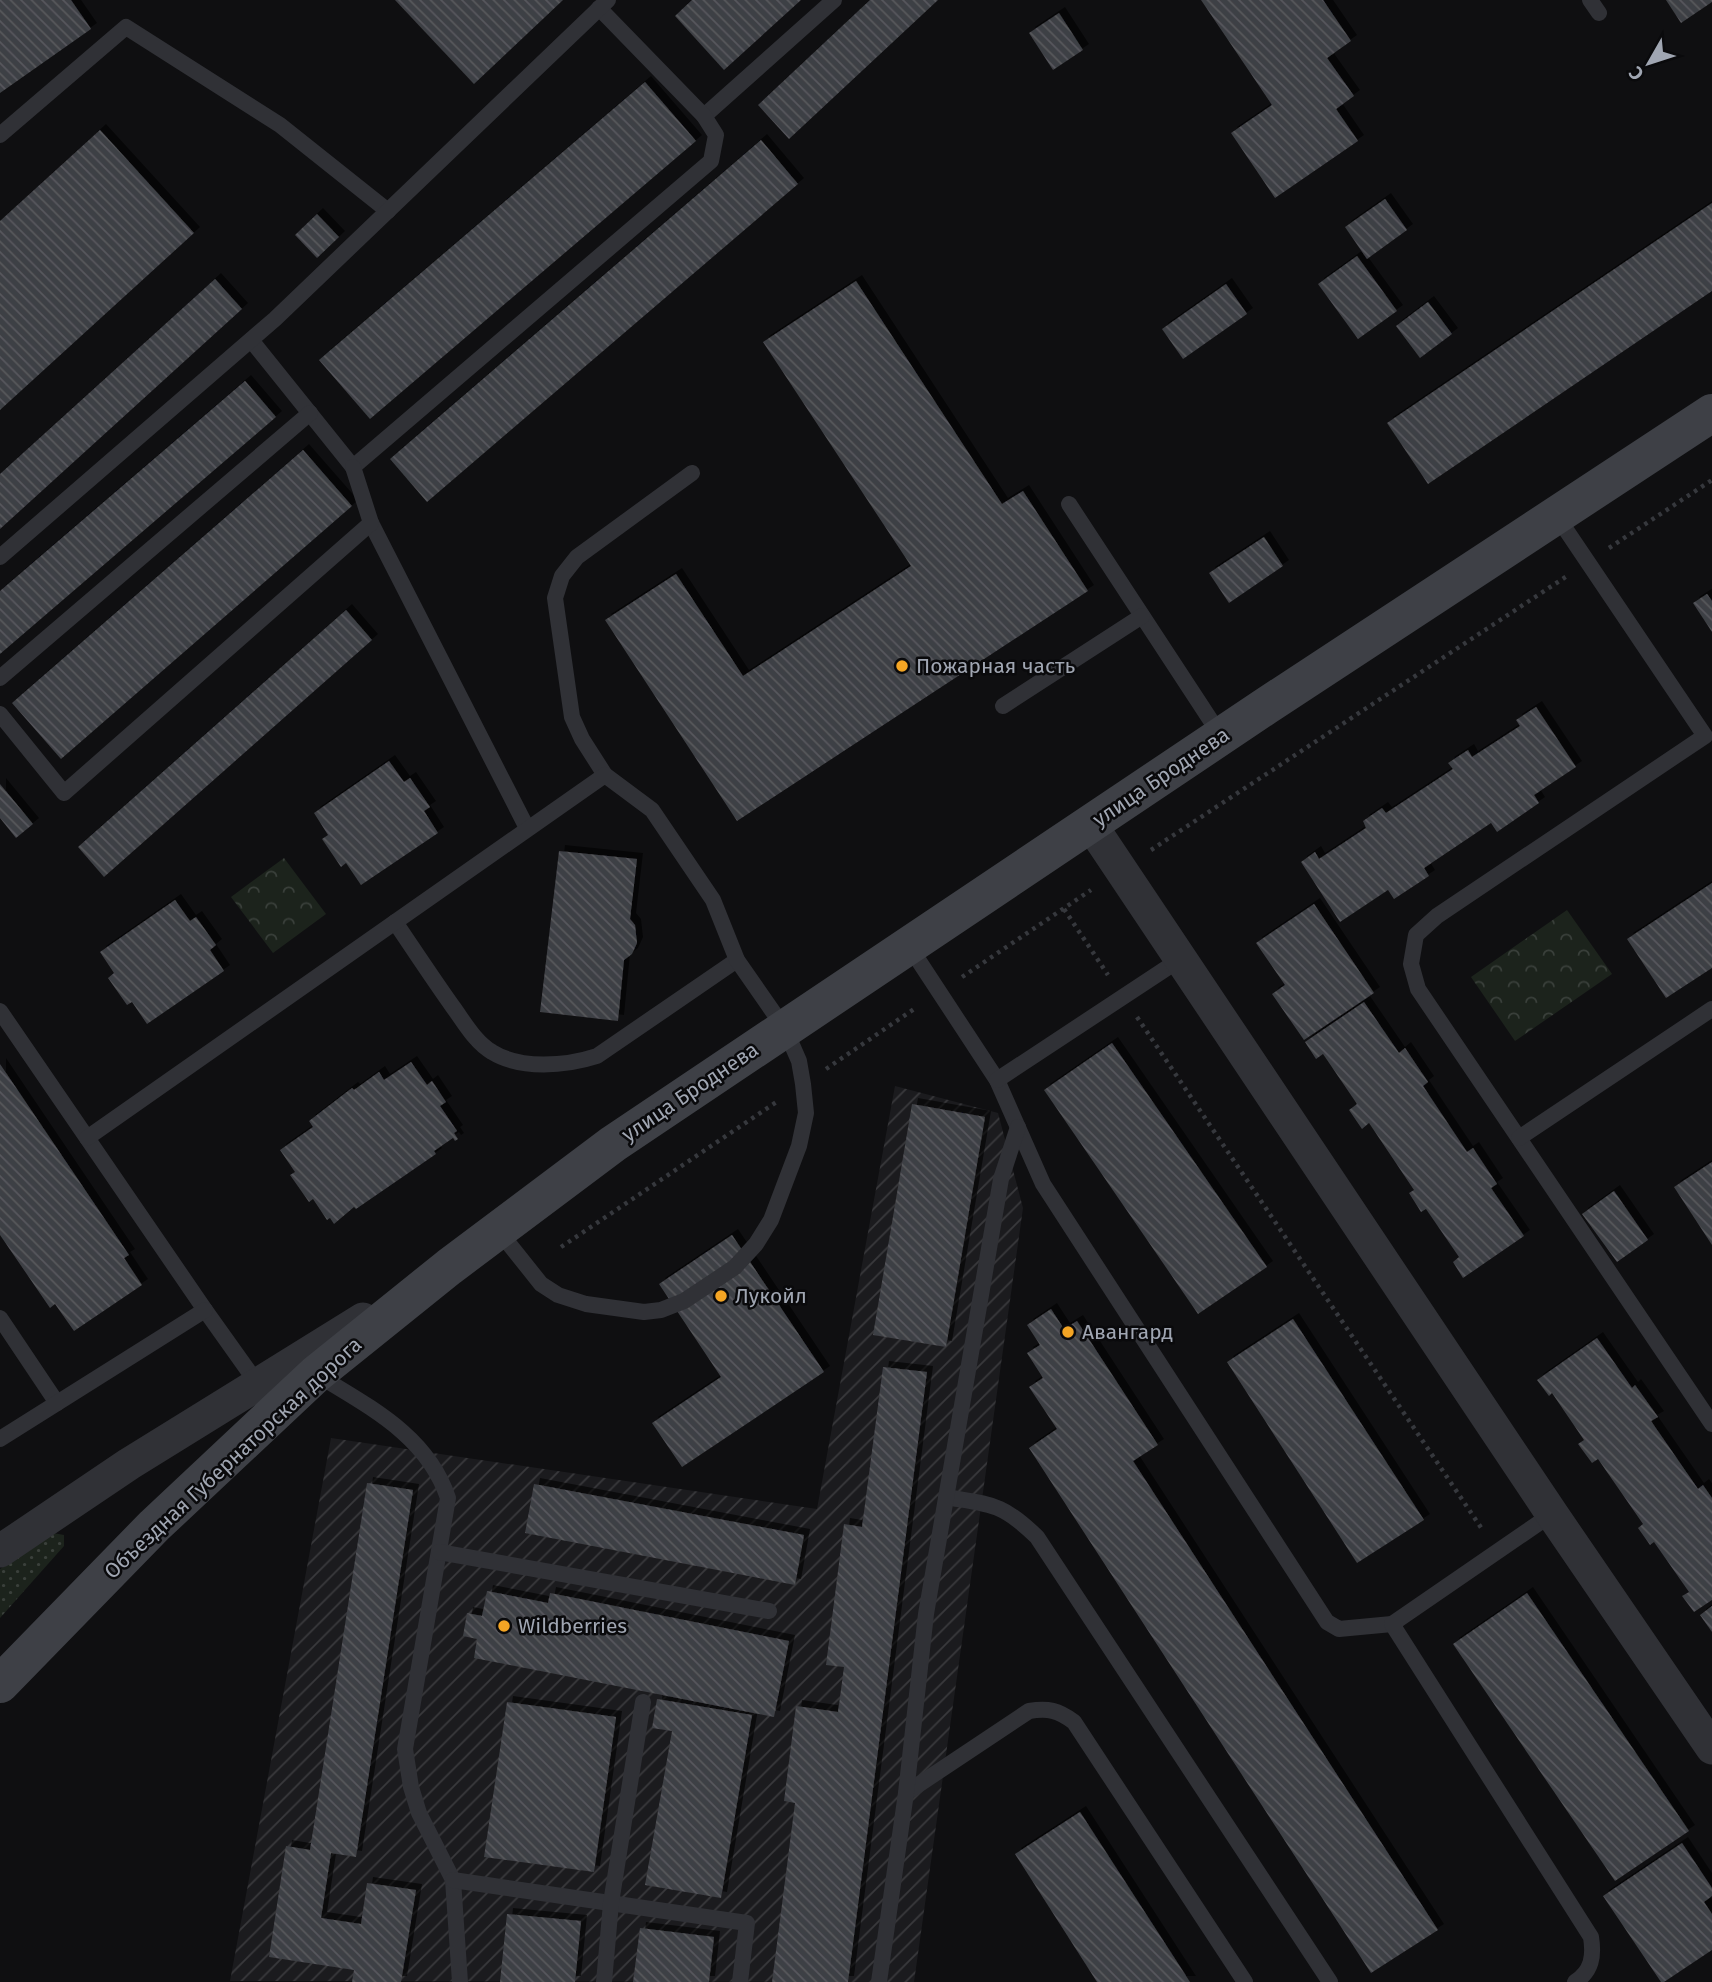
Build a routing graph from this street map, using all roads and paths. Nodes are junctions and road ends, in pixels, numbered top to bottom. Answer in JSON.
{"nodes":[{"id":1,"x":834,"y":0,"type":"edge"},
{"id":2,"x":604,"y":4,"type":"edge"},
{"id":3,"x":704,"y":116,"type":"junction"},
{"id":4,"x":0,"y":135,"type":"edge"},
{"id":5,"x":388,"y":211,"type":"junction"},
{"id":6,"x":251,"y":340,"type":"junction"},
{"id":7,"x":310,"y":413,"type":"junction"},
{"id":8,"x":1712,"y":413,"type":"edge"},
{"id":9,"x":353,"y":467,"type":"junction"},
{"id":10,"x":692,"y":473,"type":"dead end"},
{"id":11,"x":1069,"y":504,"type":"dead end"},
{"id":12,"x":1556,"y":514,"type":"junction"},
{"id":13,"x":371,"y":523,"type":"junction"},
{"id":14,"x":0,"y":556,"type":"edge"},
{"id":15,"x":1142,"y":616,"type":"junction"},
{"id":16,"x":0,"y":678,"type":"edge"},
{"id":17,"x":1003,"y":706,"type":"dead end"},
{"id":18,"x":0,"y":714,"type":"edge"},
{"id":19,"x":1709,"y":734,"type":"edge"},
{"id":20,"x":1221,"y":736,"type":"junction"},
{"id":21,"x":605,"y":775,"type":"junction"},
{"id":22,"x":1091,"y":825,"type":"junction"},
{"id":23,"x":527,"y":828,"type":"junction"},
{"id":24,"x":1064,"y":909,"type":"dead end"},
{"id":25,"x":395,"y":922,"type":"junction"},
{"id":26,"x":909,"y":946,"type":"junction"},
{"id":27,"x":1182,"y":958,"type":"junction"},
{"id":28,"x":737,"y":960,"type":"junction"},
{"id":29,"x":1123,"y":997,"type":"junction"},
{"id":30,"x":1712,"y":1009,"type":"edge"},
{"id":31,"x":0,"y":1011,"type":"edge"},
{"id":32,"x":785,"y":1029,"type":"junction"},
{"id":33,"x":997,"y":1080,"type":"junction"},
{"id":34,"x":1018,"y":1127,"type":"junction"},
{"id":35,"x":87,"y":1138,"type":"junction"},
{"id":36,"x":1519,"y":1138,"type":"junction"},
{"id":37,"x":613,"y":1144,"type":"joint"},
{"id":38,"x":498,"y":1230,"type":"junction"},
{"id":39,"x":449,"y":1267,"type":"junction"},
{"id":40,"x":205,"y":1310,"type":"junction"},
{"id":41,"x":0,"y":1318,"type":"edge"},
{"id":42,"x":316,"y":1374,"type":"junction"},
{"id":43,"x":257,"y":1383,"type":"junction"},
{"id":44,"x":57,"y":1403,"type":"junction"},
{"id":45,"x":1712,"y":1424,"type":"edge"},
{"id":46,"x":0,"y":1438,"type":"edge"},
{"id":47,"x":946,"y":1497,"type":"junction"},
{"id":48,"x":1552,"y":1514,"type":"junction"},
{"id":49,"x":0,"y":1551,"type":"edge"},
{"id":50,"x":439,"y":1552,"type":"junction"},
{"id":51,"x":1497,"y":1552,"type":"junction"},
{"id":52,"x":769,"y":1611,"type":"dead end"},
{"id":53,"x":1392,"y":1624,"type":"junction"},
{"id":54,"x":0,"y":1684,"type":"edge"},
{"id":55,"x":643,"y":1702,"type":"dead end"},
{"id":56,"x":1712,"y":1748,"type":"edge"},
{"id":57,"x":906,"y":1793,"type":"junction"},
{"id":58,"x":453,"y":1880,"type":"junction"},
{"id":59,"x":611,"y":1903,"type":"junction"},
{"id":60,"x":460,"y":1982,"type":"edge"},
{"id":61,"x":604,"y":1982,"type":"edge"},
{"id":62,"x":740,"y":1982,"type":"edge"},
{"id":63,"x":879,"y":1982,"type":"edge"},
{"id":64,"x":1245,"y":1982,"type":"edge"},
{"id":65,"x":1330,"y":1982,"type":"edge"},
{"id":66,"x":1575,"y":1982,"type":"edge"}],
"edges":[{"from":1,"to":3,"type":"lane"},
{"from":2,"to":3,"type":"lane"},
{"from":2,"to":5,"type":"lane"},
{"from":3,"to":9,"type":"lane"},
{"from":4,"to":5,"type":"lane"},
{"from":5,"to":6,"type":"lane"},
{"from":6,"to":7,"type":"lane"},
{"from":6,"to":14,"type":"lane"},
{"from":7,"to":9,"type":"lane"},
{"from":7,"to":16,"type":"lane"},
{"from":8,"to":12,"type":"main road","name":"улица Броднева"},
{"from":9,"to":13,"type":"lane"},
{"from":10,"to":21,"type":"lane"},
{"from":11,"to":15,"type":"lane"},
{"from":12,"to":19,"type":"lane"},
{"from":12,"to":20,"type":"main road","name":"улица Броднева"},
{"from":13,"to":18,"type":"lane"},
{"from":13,"to":23,"type":"lane"},
{"from":15,"to":17,"type":"lane"},
{"from":15,"to":20,"type":"lane"},
{"from":19,"to":36,"type":"lane"},
{"from":20,"to":22,"type":"main road","name":"улица Броднева"},
{"from":21,"to":23,"type":"lane"},
{"from":21,"to":28,"type":"lane"},
{"from":22,"to":26,"type":"main road","name":"улица Броднева"},
{"from":22,"to":27,"type":"street"},
{"from":23,"to":25,"type":"lane"},
{"from":24,"to":29,"type":"path"},
{"from":25,"to":28,"type":"lane"},
{"from":25,"to":35,"type":"lane"},
{"from":26,"to":32,"type":"main road","name":"улица Броднева"},
{"from":26,"to":33,"type":"lane"},
{"from":27,"to":29,"type":"lane"},
{"from":27,"to":48,"type":"street"},
{"from":28,"to":32,"type":"lane"},
{"from":29,"to":33,"type":"lane"},
{"from":29,"to":51,"type":"path"},
{"from":30,"to":36,"type":"lane"},
{"from":31,"to":35,"type":"lane"},
{"from":32,"to":37,"type":"main road","name":"улица Броднева"},
{"from":32,"to":38,"type":"lane"},
{"from":33,"to":34,"type":"lane"},
{"from":34,"to":47,"type":"lane"},
{"from":34,"to":53,"type":"lane"},
{"from":35,"to":40,"type":"lane"},
{"from":36,"to":45,"type":"lane"},
{"from":37,"to":38,"type":"main road","name":"Объездная Губернаторская дорога"},
{"from":38,"to":39,"type":"main road","name":"Объездная Губернаторская дорога"},
{"from":39,"to":42,"type":"main road","name":"Объездная Губернаторская дорога"},
{"from":39,"to":43,"type":"street"},
{"from":40,"to":43,"type":"lane"},
{"from":40,"to":44,"type":"lane"},
{"from":41,"to":44,"type":"lane"},
{"from":42,"to":50,"type":"lane"},
{"from":42,"to":54,"type":"main road","name":"Объездная Губернаторская дорога"},
{"from":43,"to":49,"type":"street"},
{"from":44,"to":46,"type":"lane"},
{"from":47,"to":57,"type":"lane"},
{"from":47,"to":65,"type":"lane"},
{"from":48,"to":51,"type":"lane"},
{"from":48,"to":56,"type":"street"},
{"from":50,"to":52,"type":"lane"},
{"from":50,"to":58,"type":"lane"},
{"from":51,"to":53,"type":"lane"},
{"from":53,"to":66,"type":"lane"},
{"from":55,"to":59,"type":"lane"},
{"from":57,"to":63,"type":"lane"},
{"from":57,"to":64,"type":"lane"},
{"from":58,"to":59,"type":"lane"},
{"from":58,"to":60,"type":"lane"},
{"from":59,"to":61,"type":"lane"},
{"from":59,"to":62,"type":"lane"}]}
